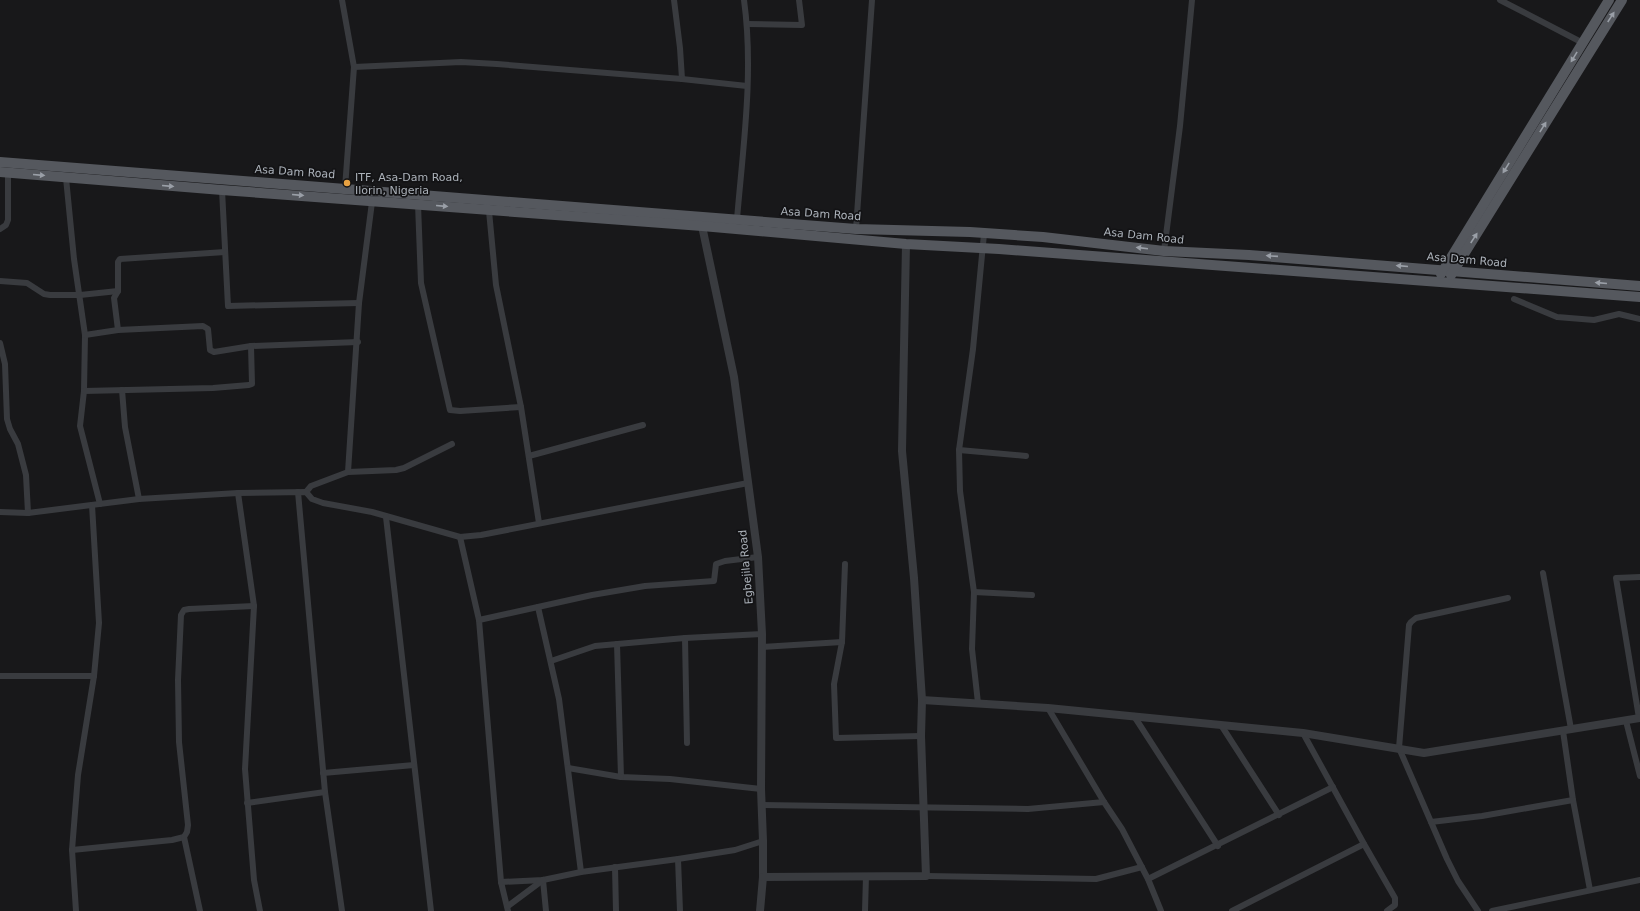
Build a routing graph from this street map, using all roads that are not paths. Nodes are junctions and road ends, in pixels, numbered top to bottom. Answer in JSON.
{"nodes":[{"id":1,"x":342,"y":0,"type":"edge"},
{"id":2,"x":674,"y":0,"type":"edge"},
{"id":3,"x":744,"y":0,"type":"edge"},
{"id":4,"x":799,"y":0,"type":"edge"},
{"id":5,"x":872,"y":0,"type":"edge"},
{"id":6,"x":1192,"y":0,"type":"edge"},
{"id":7,"x":1500,"y":0,"type":"edge"},
{"id":8,"x":1609,"y":0,"type":"edge"},
{"id":9,"x":1622,"y":0,"type":"edge"},
{"id":10,"x":747,"y":24,"type":"junction"},
{"id":11,"x":1583,"y":43,"type":"junction"},
{"id":12,"x":354,"y":67,"type":"junction"},
{"id":13,"x":682,"y":79,"type":"junction"},
{"id":14,"x":748,"y":86,"type":"junction"},
{"id":15,"x":1528,"y":142,"type":"junction"},
{"id":16,"x":0,"y":162,"type":"edge"},
{"id":17,"x":4,"y":172,"type":"edge"},
{"id":18,"x":66,"y":178,"type":"junction"},
{"id":19,"x":284,"y":183,"type":"junction"},
{"id":20,"x":344,"y":188,"type":"junction"},
{"id":21,"x":222,"y":190,"type":"junction"},
{"id":22,"x":282,"y":194,"type":"junction"},
{"id":23,"x":372,"y":202,"type":"junction"},
{"id":24,"x":418,"y":204,"type":"junction"},
{"id":25,"x":489,"y":211,"type":"junction"},
{"id":26,"x":737,"y":219,"type":"junction"},
{"id":27,"x":702,"y":226,"type":"junction"},
{"id":28,"x":0,"y":229,"type":"edge"},
{"id":29,"x":856,"y":229,"type":"junction"},
{"id":30,"x":984,"y":234,"type":"junction"},
{"id":31,"x":906,"y":244,"type":"junction"},
{"id":32,"x":983,"y":248,"type":"junction"},
{"id":33,"x":1164,"y":251,"type":"junction"},
{"id":34,"x":225,"y":252,"type":"junction"},
{"id":35,"x":1465,"y":252,"type":"junction"},
{"id":36,"x":1452,"y":256,"type":"junction"},
{"id":37,"x":1425,"y":268,"type":"junction"},
{"id":38,"x":1448,"y":270,"type":"junction"},
{"id":39,"x":1478,"y":273,"type":"junction"},
{"id":40,"x":0,"y":281,"type":"edge"},
{"id":41,"x":1442,"y":282,"type":"junction"},
{"id":42,"x":1640,"y":286,"type":"edge"},
{"id":43,"x":118,"y":291,"type":"junction"},
{"id":44,"x":80,"y":295,"type":"junction"},
{"id":45,"x":1640,"y":297,"type":"edge"},
{"id":46,"x":1514,"y":299,"type":"dead end"},
{"id":47,"x":359,"y":303,"type":"junction"},
{"id":48,"x":1640,"y":319,"type":"edge"},
{"id":49,"x":118,"y":330,"type":"junction"},
{"id":50,"x":85,"y":335,"type":"junction"},
{"id":51,"x":358,"y":342,"type":"junction"},
{"id":52,"x":0,"y":343,"type":"edge"},
{"id":53,"x":250,"y":346,"type":"junction"},
{"id":54,"x":122,"y":390,"type":"junction"},
{"id":55,"x":84,"y":391,"type":"junction"},
{"id":56,"x":521,"y":408,"type":"junction"},
{"id":57,"x":643,"y":425,"type":"dead end"},
{"id":58,"x":452,"y":444,"type":"dead end"},
{"id":59,"x":959,"y":450,"type":"junction"},
{"id":60,"x":529,"y":456,"type":"junction"},
{"id":61,"x":1026,"y":456,"type":"dead end"},
{"id":62,"x":348,"y":472,"type":"junction"},
{"id":63,"x":748,"y":483,"type":"junction"},
{"id":64,"x":298,"y":492,"type":"junction"},
{"id":65,"x":306,"y":492,"type":"junction"},
{"id":66,"x":238,"y":493,"type":"junction"},
{"id":67,"x":139,"y":499,"type":"junction"},
{"id":68,"x":100,"y":504,"type":"junction"},
{"id":69,"x":92,"y":505,"type":"junction"},
{"id":70,"x":0,"y":512,"type":"edge"},
{"id":71,"x":28,"y":513,"type":"junction"},
{"id":72,"x":386,"y":517,"type":"junction"},
{"id":73,"x":539,"y":523,"type":"junction"},
{"id":74,"x":460,"y":537,"type":"junction"},
{"id":75,"x":758,"y":557,"type":"junction"},
{"id":76,"x":845,"y":564,"type":"dead end"},
{"id":77,"x":1543,"y":573,"type":"dead end"},
{"id":78,"x":1640,"y":577,"type":"edge"},
{"id":79,"x":974,"y":592,"type":"junction"},
{"id":80,"x":1032,"y":595,"type":"dead end"},
{"id":81,"x":1508,"y":598,"type":"dead end"},
{"id":82,"x":254,"y":606,"type":"junction"},
{"id":83,"x":538,"y":607,"type":"junction"},
{"id":84,"x":479,"y":620,"type":"junction"},
{"id":85,"x":762,"y":634,"type":"junction"},
{"id":86,"x":685,"y":638,"type":"junction"},
{"id":87,"x":842,"y":642,"type":"junction"},
{"id":88,"x":617,"y":644,"type":"junction"},
{"id":89,"x":761,"y":647,"type":"junction"},
{"id":90,"x":551,"y":661,"type":"junction"},
{"id":91,"x":0,"y":676,"type":"edge"},
{"id":92,"x":94,"y":676,"type":"junction"},
{"id":93,"x":922,"y":700,"type":"junction"},
{"id":94,"x":978,"y":703,"type":"junction"},
{"id":95,"x":1048,"y":708,"type":"junction"},
{"id":96,"x":1134,"y":716,"type":"junction"},
{"id":97,"x":1640,"y":718,"type":"edge"},
{"id":98,"x":1626,"y":721,"type":"junction"},
{"id":99,"x":1221,"y":725,"type":"junction"},
{"id":100,"x":1567,"y":730,"type":"junction"},
{"id":101,"x":1303,"y":733,"type":"junction"},
{"id":102,"x":921,"y":736,"type":"junction"},
{"id":103,"x":687,"y":743,"type":"dead end"},
{"id":104,"x":1399,"y":748,"type":"junction"},
{"id":105,"x":414,"y":765,"type":"junction"},
{"id":106,"x":568,"y":768,"type":"junction"},
{"id":107,"x":324,"y":773,"type":"junction"},
{"id":108,"x":1640,"y":776,"type":"edge"},
{"id":109,"x":621,"y":777,"type":"junction"},
{"id":110,"x":1333,"y":788,"type":"junction"},
{"id":111,"x":761,"y":789,"type":"junction"},
{"id":112,"x":325,"y":792,"type":"junction"},
{"id":113,"x":1573,"y":800,"type":"junction"},
{"id":114,"x":247,"y":802,"type":"junction"},
{"id":115,"x":1104,"y":802,"type":"junction"},
{"id":116,"x":762,"y":805,"type":"junction"},
{"id":117,"x":923,"y":807,"type":"junction"},
{"id":118,"x":1279,"y":815,"type":"junction"},
{"id":119,"x":1431,"y":822,"type":"junction"},
{"id":120,"x":184,"y":837,"type":"junction"},
{"id":121,"x":763,"y":840,"type":"junction"},
{"id":122,"x":1364,"y":844,"type":"junction"},
{"id":123,"x":1218,"y":846,"type":"junction"},
{"id":124,"x":72,"y":850,"type":"junction"},
{"id":125,"x":678,"y":859,"type":"junction"},
{"id":126,"x":615,"y":867,"type":"junction"},
{"id":127,"x":1142,"y":867,"type":"junction"},
{"id":128,"x":581,"y":872,"type":"junction"},
{"id":129,"x":866,"y":876,"type":"junction"},
{"id":130,"x":926,"y":876,"type":"junction"},
{"id":131,"x":763,"y":877,"type":"junction"},
{"id":132,"x":1148,"y":879,"type":"junction"},
{"id":133,"x":543,"y":880,"type":"junction"},
{"id":134,"x":1640,"y":880,"type":"edge"},
{"id":135,"x":501,"y":882,"type":"junction"},
{"id":136,"x":1590,"y":890,"type":"junction"},
{"id":137,"x":508,"y":909,"type":"edge"},
{"id":138,"x":76,"y":911,"type":"edge"},
{"id":139,"x":200,"y":911,"type":"edge"},
{"id":140,"x":260,"y":911,"type":"edge"},
{"id":141,"x":342,"y":911,"type":"edge"},
{"id":142,"x":431,"y":911,"type":"edge"},
{"id":143,"x":546,"y":911,"type":"edge"},
{"id":144,"x":616,"y":911,"type":"edge"},
{"id":145,"x":680,"y":911,"type":"edge"},
{"id":146,"x":760,"y":911,"type":"edge"},
{"id":147,"x":865,"y":911,"type":"edge"},
{"id":148,"x":1161,"y":911,"type":"edge"},
{"id":149,"x":1232,"y":911,"type":"edge"},
{"id":150,"x":1387,"y":911,"type":"edge"},
{"id":151,"x":1478,"y":911,"type":"edge"},
{"id":152,"x":1492,"y":911,"type":"edge"}],
"edges":[{"from":1,"to":12,"type":"street"},
{"from":2,"to":13,"type":"street"},
{"from":3,"to":10,"type":"street"},
{"from":4,"to":10,"type":"street"},
{"from":5,"to":29,"type":"street"},
{"from":6,"to":33,"type":"street"},
{"from":7,"to":11,"type":"street"},
{"from":8,"to":11,"type":"main road"},
{"from":15,"to":9,"type":"main road","one_way":true},
{"from":10,"to":14,"type":"street"},
{"from":11,"to":15,"type":"main road","one_way":true},
{"from":12,"to":13,"type":"street"},
{"from":12,"to":20,"type":"street"},
{"from":13,"to":14,"type":"street"},
{"from":14,"to":26,"type":"street"},
{"from":35,"to":15,"type":"main road","one_way":true},
{"from":15,"to":36,"type":"main road","one_way":true},
{"from":16,"to":19,"type":"main road","name":"Asa Dam Road"},
{"from":17,"to":18,"type":"main road","name":"Asa Dam Road","one_way":true},
{"from":17,"to":28,"type":"street"},
{"from":18,"to":21,"type":"main road","name":"Asa Dam Road","one_way":true},
{"from":18,"to":44,"type":"street"},
{"from":19,"to":20,"type":"main road","name":"Asa Dam Road"},
{"from":19,"to":22,"type":"main road"},
{"from":20,"to":26,"type":"main road","name":"Asa Dam Road"},
{"from":21,"to":22,"type":"main road","name":"Asa Dam Road"},
{"from":21,"to":34,"type":"street"},
{"from":22,"to":23,"type":"main road","name":"Asa Dam Road","one_way":true},
{"from":23,"to":24,"type":"main road","name":"Asa Dam Road"},
{"from":23,"to":47,"type":"street"},
{"from":24,"to":25,"type":"main road","name":"Asa Dam Road","one_way":true},
{"from":24,"to":56,"type":"street"},
{"from":25,"to":27,"type":"main road","name":"Asa Dam Road"},
{"from":25,"to":56,"type":"street"},
{"from":26,"to":29,"type":"main road","name":"Asa Dam Road"},
{"from":27,"to":31,"type":"main road","name":"Asa Dam Road"},
{"from":27,"to":63,"type":"street","name":"Egbejila Road"},
{"from":29,"to":30,"type":"main road","name":"Asa Dam Road"},
{"from":30,"to":32,"type":"street"},
{"from":33,"to":30,"type":"main road","name":"Asa Dam Road","one_way":true},
{"from":31,"to":32,"type":"main road","name":"Asa Dam Road"},
{"from":31,"to":93,"type":"street"},
{"from":32,"to":41,"type":"main road","name":"Asa Dam Road"},
{"from":32,"to":59,"type":"street"},
{"from":37,"to":33,"type":"main road","name":"Asa Dam Road","one_way":true},
{"from":34,"to":43,"type":"street"},
{"from":34,"to":47,"type":"street"},
{"from":35,"to":38,"type":"main road"},
{"from":35,"to":39,"type":"main road"},
{"from":36,"to":37,"type":"main road"},
{"from":36,"to":38,"type":"main road"},
{"from":37,"to":38,"type":"main road","name":"Asa Dam Road"},
{"from":38,"to":39,"type":"main road","name":"Asa Dam Road"},
{"from":38,"to":41,"type":"main road"},
{"from":42,"to":39,"type":"main road","name":"Asa Dam Road","one_way":true},
{"from":40,"to":44,"type":"street"},
{"from":41,"to":45,"type":"main road","name":"Asa Dam Road"},
{"from":43,"to":44,"type":"street"},
{"from":43,"to":49,"type":"street"},
{"from":44,"to":50,"type":"street"},
{"from":46,"to":48,"type":"street"},
{"from":47,"to":51,"type":"street"},
{"from":49,"to":50,"type":"street"},
{"from":49,"to":53,"type":"street"},
{"from":50,"to":55,"type":"street"},
{"from":51,"to":53,"type":"street"},
{"from":51,"to":62,"type":"street"},
{"from":52,"to":71,"type":"street"},
{"from":53,"to":54,"type":"street"},
{"from":54,"to":55,"type":"street"},
{"from":54,"to":67,"type":"street"},
{"from":55,"to":68,"type":"street"},
{"from":56,"to":60,"type":"street"},
{"from":57,"to":60,"type":"street"},
{"from":58,"to":62,"type":"street"},
{"from":59,"to":61,"type":"street"},
{"from":59,"to":79,"type":"street"},
{"from":60,"to":73,"type":"street"},
{"from":62,"to":65,"type":"street"},
{"from":63,"to":73,"type":"street"},
{"from":63,"to":75,"type":"street","name":"Egbejila Road"},
{"from":64,"to":65,"type":"street"},
{"from":64,"to":66,"type":"street"},
{"from":64,"to":107,"type":"street"},
{"from":65,"to":72,"type":"street"},
{"from":66,"to":67,"type":"street"},
{"from":66,"to":82,"type":"street"},
{"from":67,"to":68,"type":"street"},
{"from":68,"to":69,"type":"street"},
{"from":69,"to":71,"type":"street"},
{"from":69,"to":92,"type":"street"},
{"from":70,"to":71,"type":"street"},
{"from":72,"to":74,"type":"street"},
{"from":72,"to":105,"type":"street"},
{"from":73,"to":74,"type":"street"},
{"from":74,"to":84,"type":"street"},
{"from":75,"to":83,"type":"street"},
{"from":75,"to":85,"type":"street","name":"Egbejila Road"},
{"from":76,"to":87,"type":"street"},
{"from":77,"to":100,"type":"street"},
{"from":78,"to":97,"type":"street"},
{"from":79,"to":80,"type":"street"},
{"from":79,"to":94,"type":"street"},
{"from":81,"to":104,"type":"street"},
{"from":82,"to":114,"type":"street"},
{"from":82,"to":120,"type":"street"},
{"from":83,"to":84,"type":"street"},
{"from":83,"to":90,"type":"street"},
{"from":84,"to":135,"type":"street"},
{"from":85,"to":86,"type":"street"},
{"from":85,"to":89,"type":"street","name":"Egbejila Road"},
{"from":86,"to":88,"type":"street"},
{"from":86,"to":103,"type":"street"},
{"from":87,"to":89,"type":"street"},
{"from":87,"to":102,"type":"street"},
{"from":88,"to":90,"type":"street"},
{"from":88,"to":109,"type":"street"},
{"from":89,"to":111,"type":"street","name":"Egbejila Road"},
{"from":90,"to":106,"type":"street"},
{"from":91,"to":92,"type":"street"},
{"from":92,"to":124,"type":"street"},
{"from":93,"to":94,"type":"street"},
{"from":93,"to":102,"type":"street"},
{"from":94,"to":95,"type":"street"},
{"from":95,"to":96,"type":"street"},
{"from":95,"to":115,"type":"street"},
{"from":96,"to":99,"type":"street"},
{"from":96,"to":123,"type":"street"},
{"from":97,"to":98,"type":"street"},
{"from":98,"to":100,"type":"street"},
{"from":98,"to":108,"type":"street"},
{"from":99,"to":101,"type":"street"},
{"from":99,"to":118,"type":"street"},
{"from":100,"to":104,"type":"street"},
{"from":100,"to":113,"type":"street"},
{"from":101,"to":104,"type":"street"},
{"from":101,"to":110,"type":"street"},
{"from":102,"to":117,"type":"street"},
{"from":104,"to":119,"type":"street"},
{"from":105,"to":107,"type":"street"},
{"from":105,"to":142,"type":"street"},
{"from":106,"to":109,"type":"street"},
{"from":106,"to":128,"type":"street"},
{"from":107,"to":112,"type":"street"},
{"from":109,"to":111,"type":"street"},
{"from":110,"to":118,"type":"street"},
{"from":110,"to":122,"type":"street"},
{"from":111,"to":116,"type":"street","name":"Egbejila Road"},
{"from":112,"to":114,"type":"street"},
{"from":112,"to":141,"type":"street"},
{"from":113,"to":119,"type":"street"},
{"from":113,"to":136,"type":"street"},
{"from":114,"to":140,"type":"street"},
{"from":115,"to":117,"type":"street"},
{"from":115,"to":127,"type":"street"},
{"from":116,"to":117,"type":"street"},
{"from":116,"to":121,"type":"street","name":"Egbejila Road"},
{"from":117,"to":130,"type":"street"},
{"from":118,"to":123,"type":"street"},
{"from":119,"to":151,"type":"street"},
{"from":120,"to":124,"type":"street"},
{"from":120,"to":139,"type":"street"},
{"from":121,"to":125,"type":"street"},
{"from":121,"to":131,"type":"street","name":"Egbejila Road"},
{"from":122,"to":149,"type":"street"},
{"from":122,"to":150,"type":"street"},
{"from":123,"to":132,"type":"street"},
{"from":124,"to":138,"type":"street"},
{"from":125,"to":126,"type":"street"},
{"from":125,"to":145,"type":"street"},
{"from":126,"to":128,"type":"street"},
{"from":126,"to":144,"type":"street"},
{"from":127,"to":130,"type":"street"},
{"from":127,"to":132,"type":"street"},
{"from":128,"to":133,"type":"street"},
{"from":129,"to":130,"type":"street"},
{"from":129,"to":131,"type":"street"},
{"from":129,"to":147,"type":"street"},
{"from":131,"to":146,"type":"street","name":"Egbejila Road"},
{"from":132,"to":148,"type":"street"},
{"from":133,"to":135,"type":"street"},
{"from":133,"to":137,"type":"street"},
{"from":133,"to":143,"type":"street"},
{"from":134,"to":136,"type":"street"},
{"from":135,"to":137,"type":"street"},
{"from":136,"to":152,"type":"street"}]}
